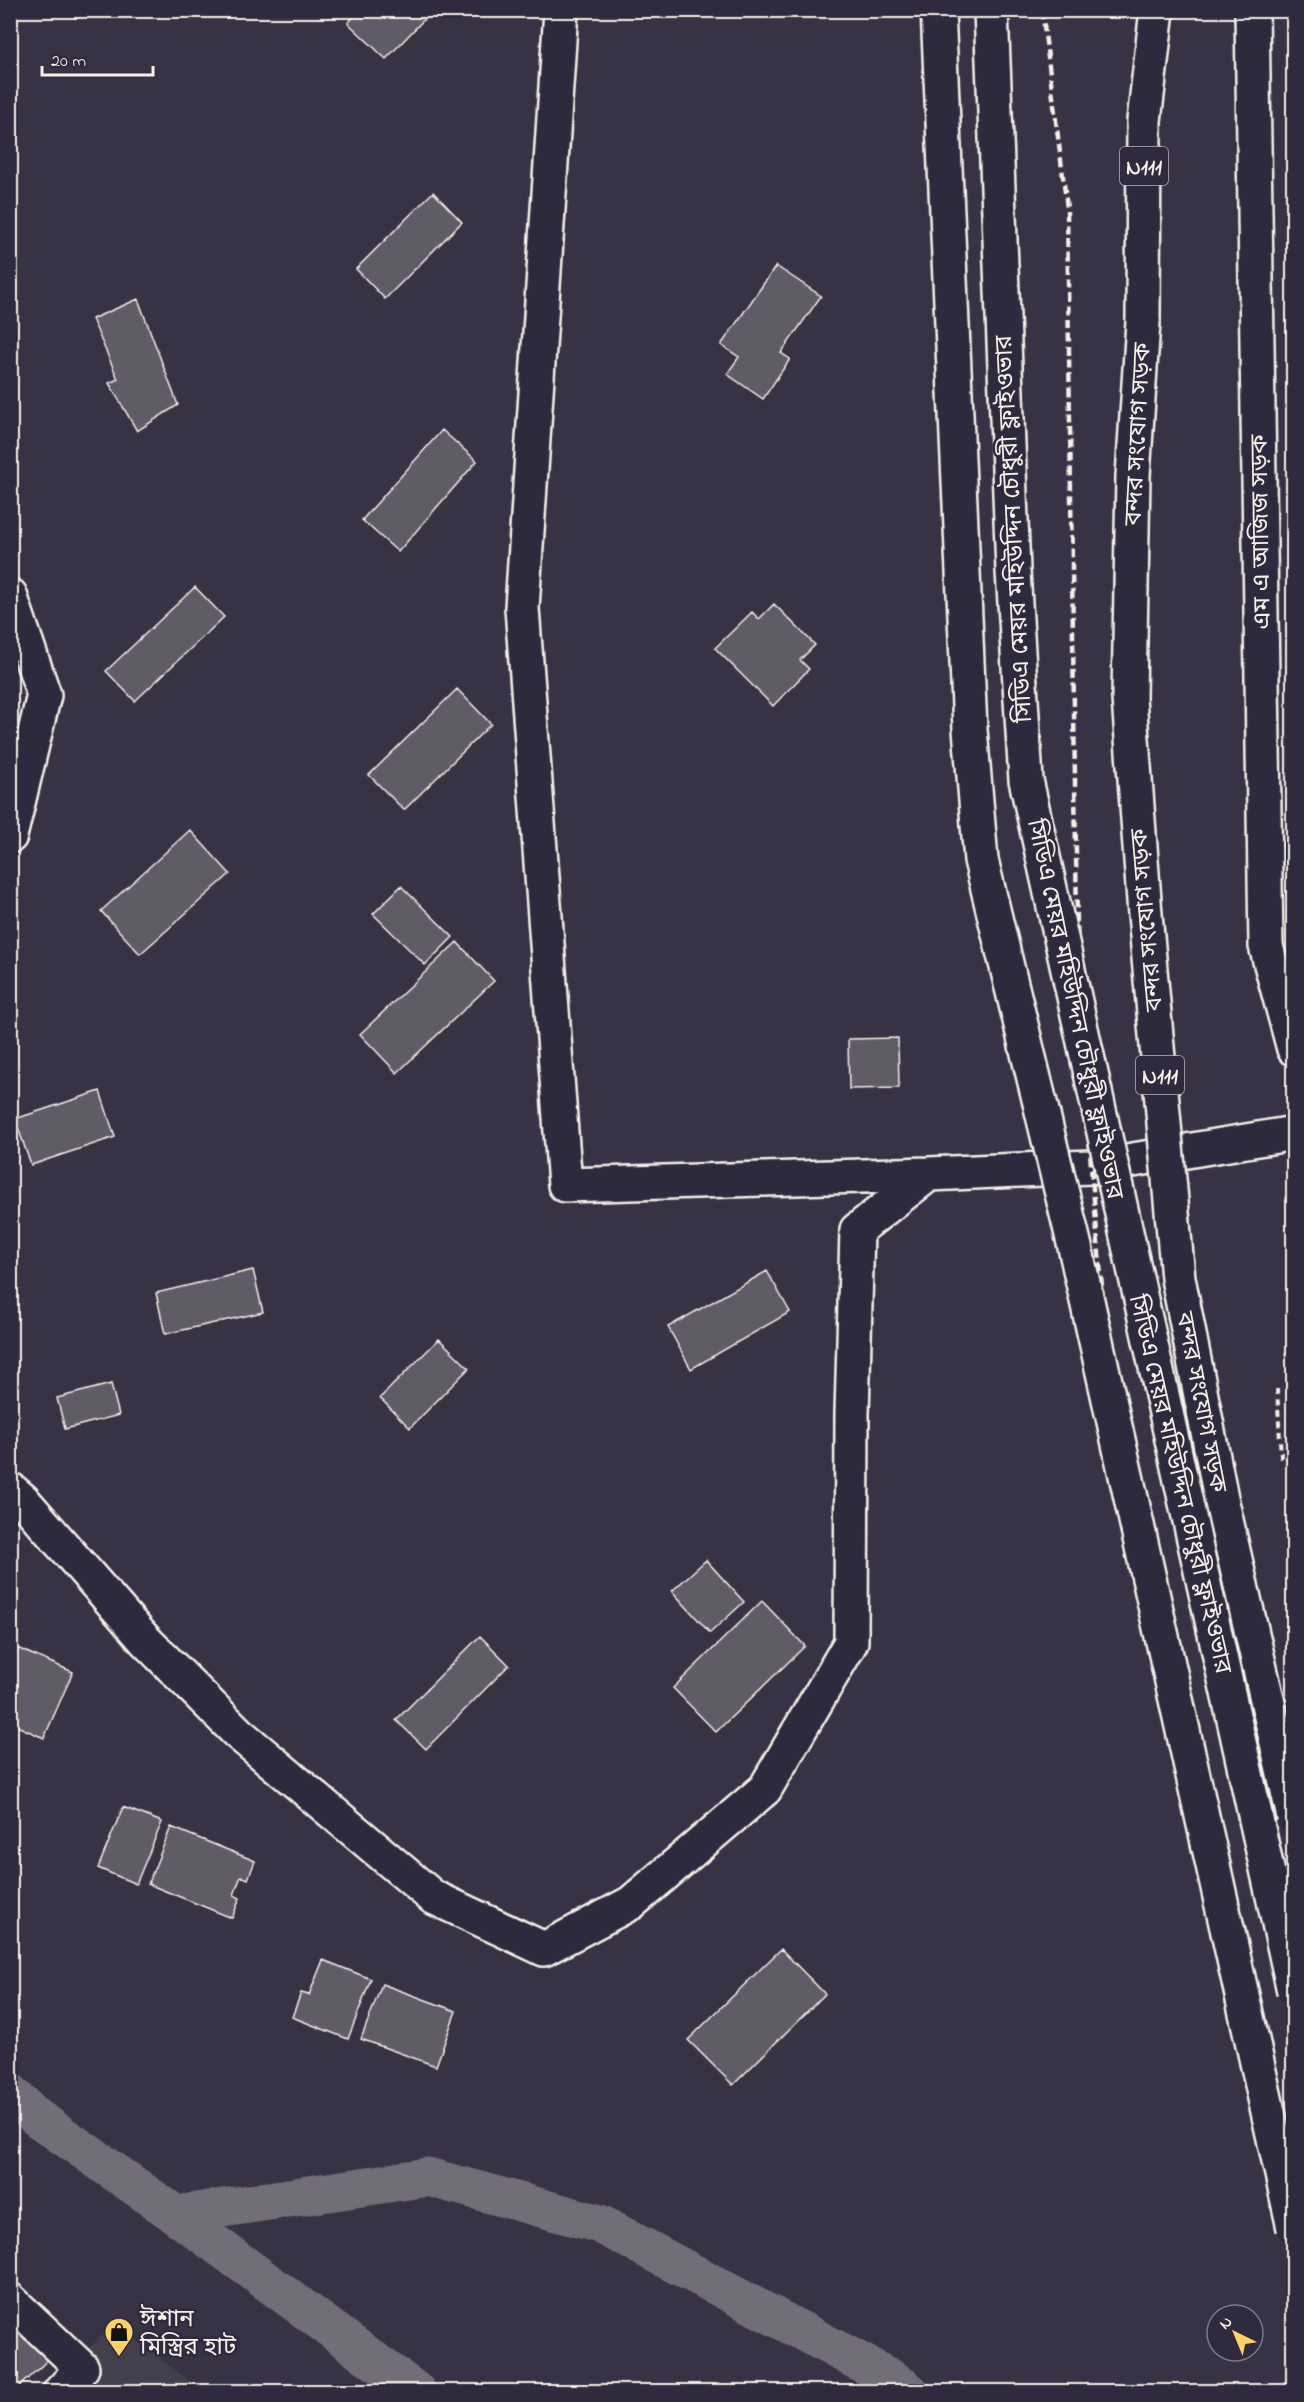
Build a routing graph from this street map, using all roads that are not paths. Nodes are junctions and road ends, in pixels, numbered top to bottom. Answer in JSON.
{"nodes":[{"id":1,"x":561,"y":10,"type":"edge"},
{"id":2,"x":938,"y":10,"type":"edge"},
{"id":3,"x":992,"y":10,"type":"edge"},
{"id":4,"x":1157,"y":10,"type":"edge"},
{"id":5,"x":1252,"y":10,"type":"edge"},
{"id":6,"x":10,"y":595,"type":"edge"},
{"id":7,"x":10,"y":836,"type":"edge"},
{"id":8,"x":1293,"y":1049,"type":"edge"},
{"id":9,"x":1293,"y":1133,"type":"edge"},
{"id":10,"x":929,"y":1174,"type":"junction"},
{"id":11,"x":10,"y":1489,"type":"edge"},
{"id":12,"x":1293,"y":1817,"type":"edge"},
{"id":13,"x":1293,"y":1991,"type":"edge"},
{"id":14,"x":1293,"y":2228,"type":"edge"},
{"id":15,"x":10,"y":2300,"type":"edge"},
{"id":16,"x":60,"y":2391,"type":"edge"}],
"edges":[{"from":1,"to":10,"type":"main road"},
{"from":2,"to":14,"type":"main road","bridge":true},
{"from":3,"to":13,"type":"main road","name":"সিডিএ মেয়র মহিউদ্দিন চৌধুরী ফ্লাইওভার","bridge":true},
{"from":4,"to":12,"type":"main road","name":"বন্দর সংযোগ সড়ক","number":"N111","bridge":true},
{"from":5,"to":8,"type":"main road","name":"এম এ আজিজ সড়ক"},
{"from":6,"to":7,"type":"main road"},
{"from":9,"to":10,"type":"main road"},
{"from":10,"to":11,"type":"main road"},
{"from":15,"to":16,"type":"main road"}]}
